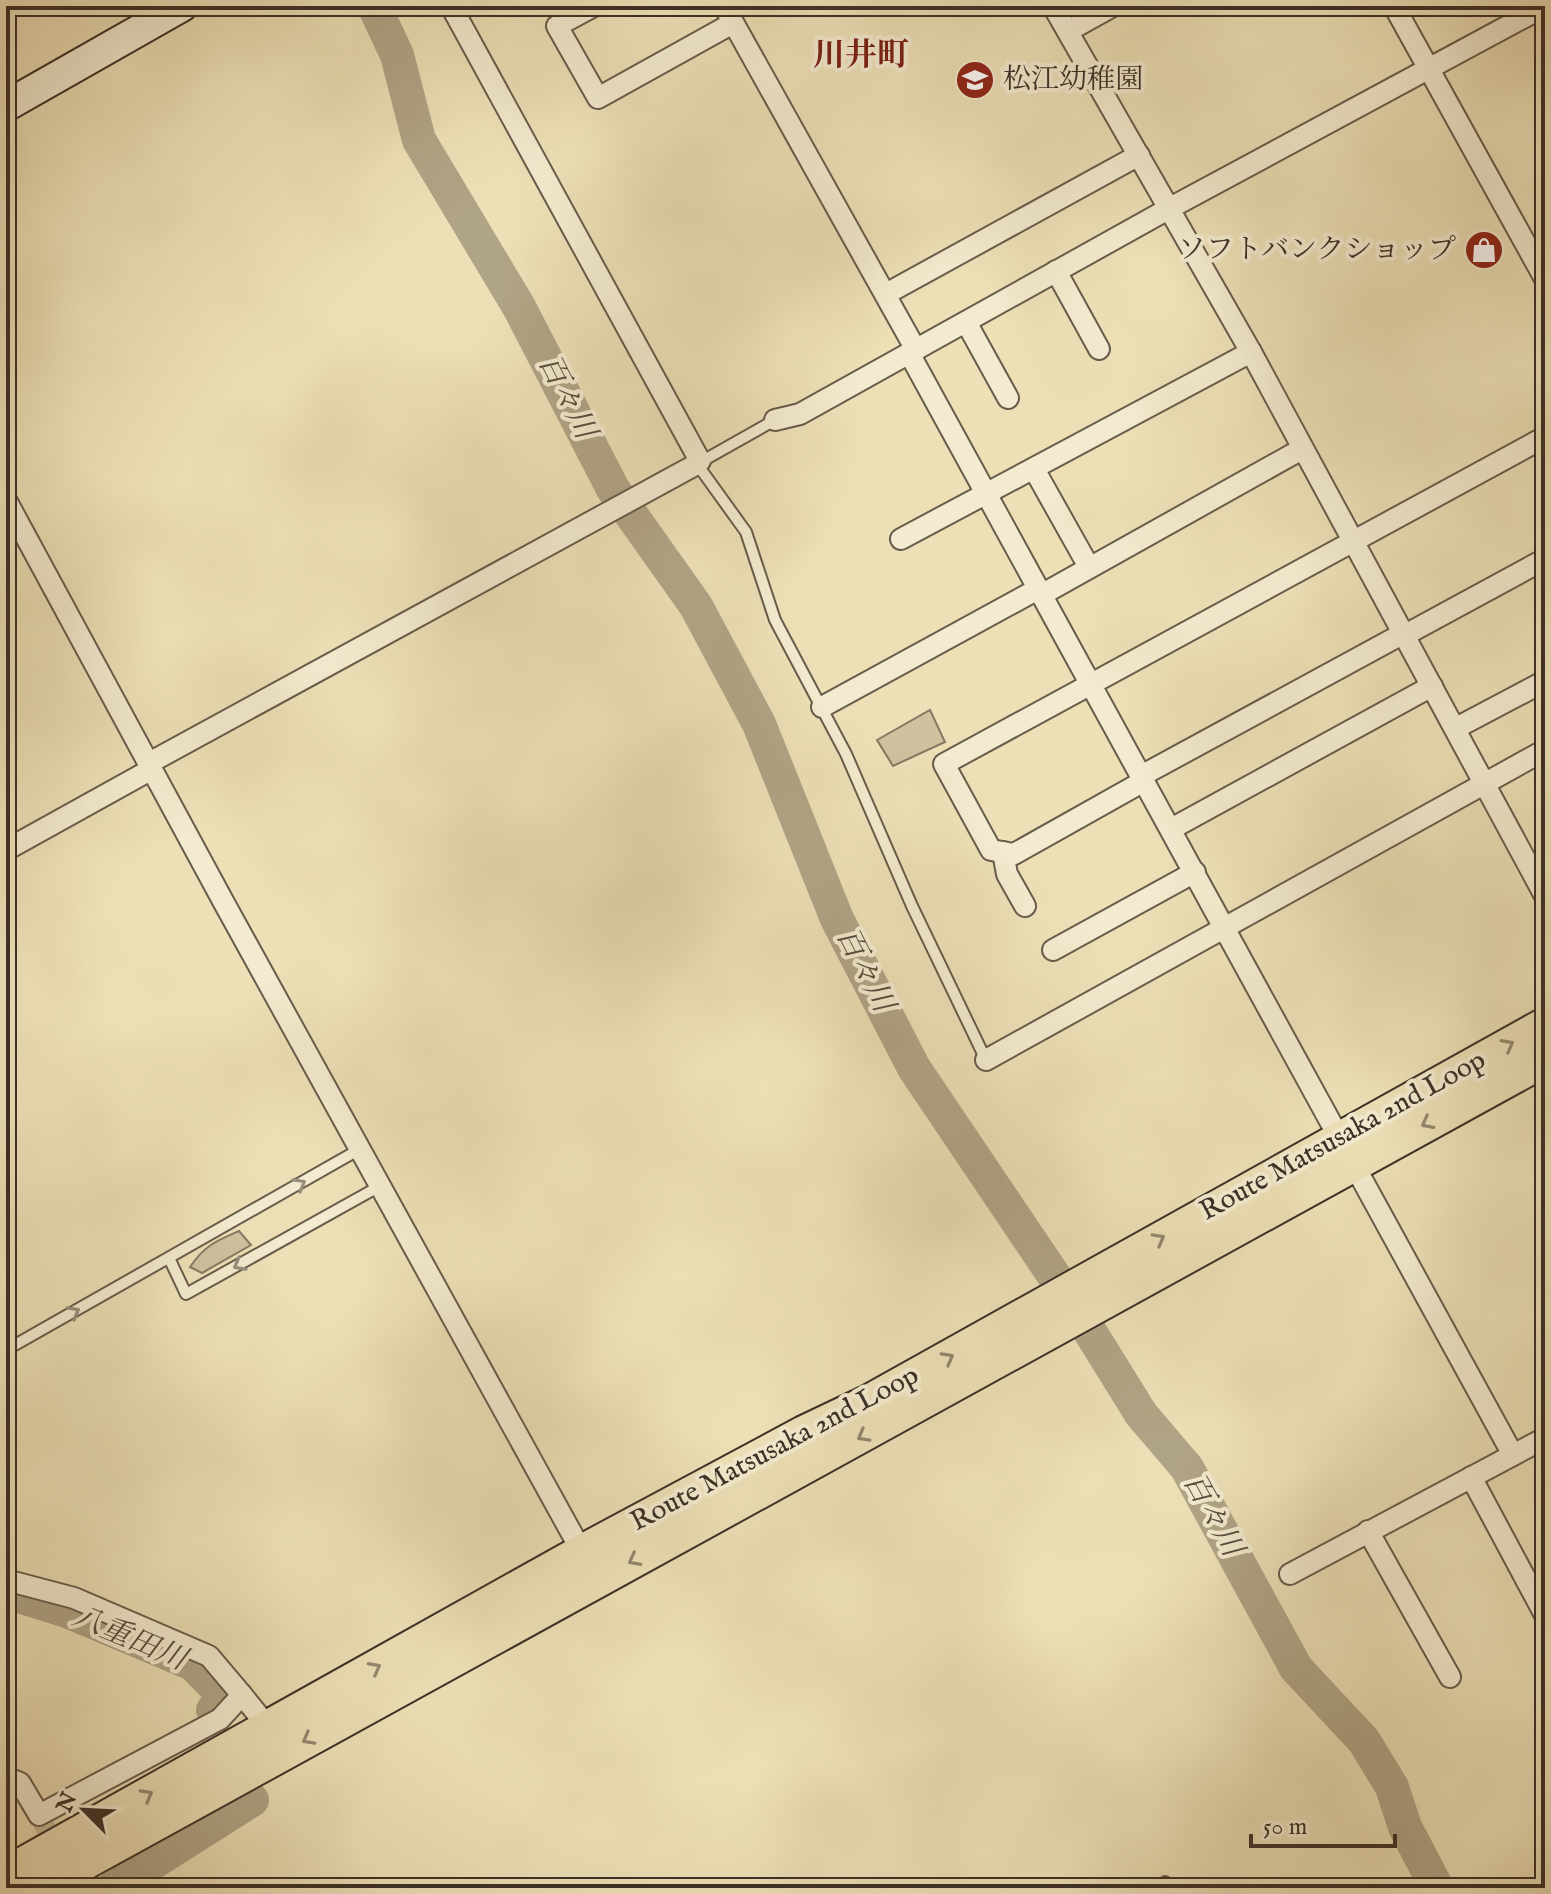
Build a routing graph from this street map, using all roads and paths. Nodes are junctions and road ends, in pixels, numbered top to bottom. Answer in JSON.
{"nodes":[{"id":1,"x":182,"y":6,"type":"edge"},
{"id":2,"x":451,"y":6,"type":"edge"},
{"id":3,"x":594,"y":6,"type":"edge"},
{"id":4,"x":1053,"y":6,"type":"edge"},
{"id":5,"x":1113,"y":6,"type":"edge"},
{"id":6,"x":1394,"y":6,"type":"edge"},
{"id":7,"x":1545,"y":6,"type":"edge"},
{"id":8,"x":728,"y":15,"type":"edge"},
{"id":9,"x":1068,"y":31,"type":"junction"},
{"id":10,"x":1428,"y":69,"type":"junction"},
{"id":11,"x":6,"y":106,"type":"edge"},
{"id":12,"x":1139,"y":155,"type":"junction"},
{"id":13,"x":1170,"y":208,"type":"junction"},
{"id":14,"x":1056,"y":271,"type":"junction"},
{"id":15,"x":1545,"y":279,"type":"edge"},
{"id":16,"x":895,"y":289,"type":"dead end"},
{"id":17,"x":966,"y":322,"type":"junction"},
{"id":18,"x":1099,"y":349,"type":"dead end"},
{"id":19,"x":913,"y":352,"type":"junction"},
{"id":20,"x":1251,"y":352,"type":"junction"},
{"id":21,"x":1008,"y":398,"type":"dead end"},
{"id":22,"x":775,"y":420,"type":"joint"},
{"id":23,"x":1545,"y":437,"type":"edge"},
{"id":24,"x":1302,"y":449,"type":"junction"},
{"id":25,"x":698,"y":462,"type":"junction"},
{"id":26,"x":1034,"y":469,"type":"junction"},
{"id":27,"x":986,"y":495,"type":"junction"},
{"id":28,"x":6,"y":500,"type":"edge"},
{"id":29,"x":901,"y":539,"type":"dead end"},
{"id":30,"x":1353,"y":542,"type":"junction"},
{"id":31,"x":1545,"y":559,"type":"edge"},
{"id":32,"x":1089,"y":567,"type":"junction"},
{"id":33,"x":1039,"y":592,"type":"junction"},
{"id":34,"x":1404,"y":634,"type":"junction"},
{"id":35,"x":1545,"y":681,"type":"edge"},
{"id":36,"x":1090,"y":685,"type":"junction"},
{"id":37,"x":1432,"y":686,"type":"junction"},
{"id":38,"x":822,"y":707,"type":"junction"},
{"id":39,"x":1456,"y":728,"type":"junction"},
{"id":40,"x":1545,"y":750,"type":"edge"},
{"id":41,"x":150,"y":766,"type":"junction"},
{"id":42,"x":1143,"y":779,"type":"junction"},
{"id":43,"x":1485,"y":785,"type":"junction"},
{"id":44,"x":1171,"y":829,"type":"junction"},
{"id":45,"x":6,"y":850,"type":"edge"},
{"id":46,"x":1003,"y":852,"type":"junction"},
{"id":47,"x":1195,"y":872,"type":"junction"},
{"id":48,"x":1545,"y":896,"type":"edge"},
{"id":49,"x":1025,"y":906,"type":"dead end"},
{"id":50,"x":1226,"y":927,"type":"junction"},
{"id":51,"x":1053,"y":950,"type":"dead end"},
{"id":52,"x":1545,"y":1025,"type":"edge"},
{"id":53,"x":1545,"y":1059,"type":"edge"},
{"id":54,"x":986,"y":1060,"type":"joint"},
{"id":55,"x":360,"y":1149,"type":"junction"},
{"id":56,"x":1348,"y":1150,"type":"junction"},
{"id":57,"x":380,"y":1186,"type":"junction"},
{"id":58,"x":169,"y":1258,"type":"junction"},
{"id":59,"x":1045,"y":1318,"type":"junction"},
{"id":60,"x":6,"y":1350,"type":"edge"},
{"id":61,"x":1545,"y":1438,"type":"edge"},
{"id":62,"x":1513,"y":1455,"type":"junction"},
{"id":63,"x":1471,"y":1477,"type":"junction"},
{"id":64,"x":1368,"y":1531,"type":"junction"},
{"id":65,"x":582,"y":1552,"type":"junction"},
{"id":66,"x":1290,"y":1574,"type":"dead end"},
{"id":67,"x":6,"y":1580,"type":"edge"},
{"id":68,"x":1545,"y":1615,"type":"edge"},
{"id":69,"x":1450,"y":1677,"type":"dead end"},
{"id":70,"x":242,"y":1695,"type":"junction"},
{"id":71,"x":268,"y":1727,"type":"junction"},
{"id":72,"x":6,"y":1777,"type":"edge"},
{"id":73,"x":6,"y":1874,"type":"edge"},
{"id":74,"x":38,"y":1888,"type":"edge"}],
"edges":[{"from":1,"to":11,"type":"street"},
{"from":2,"to":25,"type":"street"},
{"from":3,"to":8,"type":"street"},
{"from":4,"to":9,"type":"street"},
{"from":5,"to":9,"type":"street"},
{"from":6,"to":10,"type":"street"},
{"from":7,"to":10,"type":"street"},
{"from":8,"to":19,"type":"street"},
{"from":9,"to":12,"type":"street"},
{"from":10,"to":13,"type":"street"},
{"from":10,"to":15,"type":"street"},
{"from":12,"to":13,"type":"street"},
{"from":12,"to":16,"type":"street"},
{"from":13,"to":14,"type":"street"},
{"from":13,"to":20,"type":"street"},
{"from":14,"to":17,"type":"street"},
{"from":14,"to":18,"type":"street"},
{"from":17,"to":19,"type":"street"},
{"from":17,"to":21,"type":"street"},
{"from":19,"to":22,"type":"street"},
{"from":19,"to":27,"type":"street"},
{"from":20,"to":24,"type":"street"},
{"from":20,"to":26,"type":"street"},
{"from":22,"to":25,"type":"lane"},
{"from":23,"to":30,"type":"street"},
{"from":24,"to":30,"type":"street"},
{"from":24,"to":32,"type":"street"},
{"from":25,"to":38,"type":"lane"},
{"from":25,"to":41,"type":"street"},
{"from":26,"to":27,"type":"street"},
{"from":26,"to":32,"type":"street"},
{"from":27,"to":29,"type":"street"},
{"from":27,"to":33,"type":"street"},
{"from":28,"to":41,"type":"street"},
{"from":30,"to":34,"type":"street"},
{"from":30,"to":36,"type":"street"},
{"from":31,"to":34,"type":"street"},
{"from":32,"to":33,"type":"street"},
{"from":33,"to":36,"type":"street"},
{"from":33,"to":38,"type":"street"},
{"from":34,"to":37,"type":"street"},
{"from":34,"to":42,"type":"street"},
{"from":35,"to":39,"type":"street"},
{"from":36,"to":42,"type":"street"},
{"from":36,"to":46,"type":"street"},
{"from":37,"to":39,"type":"street"},
{"from":37,"to":44,"type":"street"},
{"from":38,"to":54,"type":"lane"},
{"from":39,"to":43,"type":"street"},
{"from":40,"to":43,"type":"street"},
{"from":41,"to":45,"type":"street"},
{"from":41,"to":55,"type":"street"},
{"from":42,"to":44,"type":"street"},
{"from":42,"to":46,"type":"street"},
{"from":43,"to":48,"type":"street"},
{"from":43,"to":50,"type":"street"},
{"from":44,"to":47,"type":"street"},
{"from":46,"to":49,"type":"street"},
{"from":47,"to":50,"type":"street"},
{"from":47,"to":51,"type":"street"},
{"from":50,"to":54,"type":"street"},
{"from":50,"to":56,"type":"street"},
{"from":56,"to":52,"type":"main road","name":"Route Matsusaka 2nd Loop","one_way":true},
{"from":53,"to":56,"type":"main road","name":"Route Matsusaka 2nd Loop","one_way":true},
{"from":55,"to":57,"type":"street"},
{"from":58,"to":55,"type":"lane","one_way":true},
{"from":56,"to":59,"type":"main road","name":"Route Matsusaka 2nd Loop"},
{"from":56,"to":62,"type":"street"},
{"from":57,"to":58,"type":"lane","one_way":true},
{"from":57,"to":65,"type":"street"},
{"from":60,"to":58,"type":"lane","one_way":true},
{"from":65,"to":59,"type":"main road","name":"Route Matsusaka 2nd Loop","one_way":true},
{"from":59,"to":74,"type":"main road","name":"Route Matsusaka 2nd Loop","one_way":true},
{"from":61,"to":62,"type":"street"},
{"from":62,"to":63,"type":"street"},
{"from":63,"to":64,"type":"street"},
{"from":63,"to":68,"type":"street"},
{"from":64,"to":66,"type":"street"},
{"from":64,"to":69,"type":"street"},
{"from":71,"to":65,"type":"main road","name":"Route Matsusaka 2nd Loop","one_way":true},
{"from":67,"to":70,"type":"street"},
{"from":70,"to":71,"type":"street"},
{"from":70,"to":72,"type":"street"},
{"from":73,"to":71,"type":"main road","name":"Route Matsusaka 2nd Loop","one_way":true}]}
